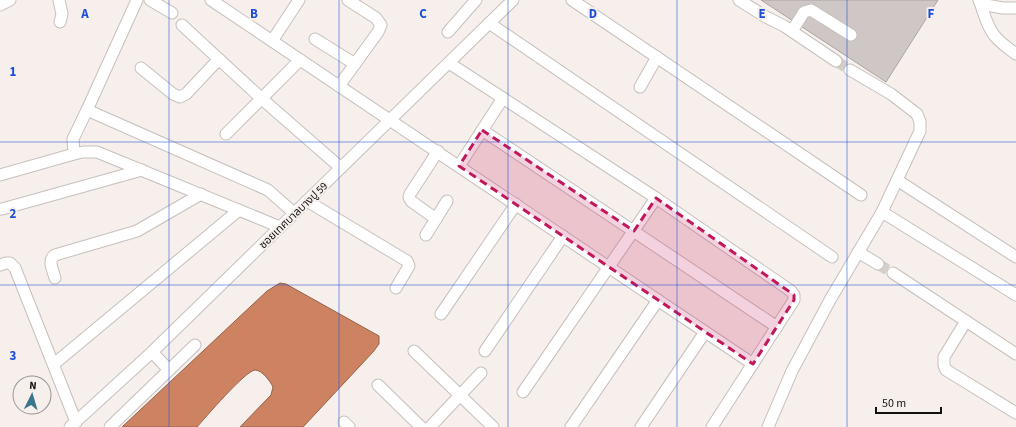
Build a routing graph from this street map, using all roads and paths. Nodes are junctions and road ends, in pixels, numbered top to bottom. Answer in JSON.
{"nodes":[{"id":1,"x":10,"y":0,"type":"edge"},
{"id":2,"x":59,"y":0,"type":"edge"},
{"id":3,"x":138,"y":0,"type":"edge"},
{"id":4,"x":150,"y":0,"type":"edge"},
{"id":5,"x":211,"y":0,"type":"edge"},
{"id":6,"x":300,"y":0,"type":"edge"},
{"id":7,"x":348,"y":0,"type":"edge"},
{"id":8,"x":476,"y":0,"type":"edge"},
{"id":9,"x":511,"y":0,"type":"edge"},
{"id":10,"x":572,"y":0,"type":"edge"},
{"id":11,"x":738,"y":0,"type":"edge"},
{"id":12,"x":980,"y":2,"type":"edge"},
{"id":13,"x":0,"y":5,"type":"edge"},
{"id":14,"x":1011,"y":8,"type":"edge"},
{"id":15,"x":172,"y":13,"type":"dead end"},
{"id":16,"x":1016,"y":14,"type":"edge"},
{"id":17,"x":60,"y":22,"type":"dead end"},
{"id":18,"x":489,"y":23,"type":"junction"},
{"id":19,"x":182,"y":25,"type":"dead end"},
{"id":20,"x":792,"y":30,"type":"junction"},
{"id":21,"x":448,"y":32,"type":"dead end"},
{"id":22,"x":852,"y":35,"type":"dead end"},
{"id":23,"x":315,"y":39,"type":"dead end"},
{"id":24,"x":272,"y":41,"type":"junction"},
{"id":25,"x":1016,"y":54,"type":"edge"},
{"id":26,"x":657,"y":57,"type":"junction"},
{"id":27,"x":219,"y":60,"type":"junction"},
{"id":28,"x":300,"y":60,"type":"junction"},
{"id":29,"x":836,"y":61,"type":"tunnel mouth"},
{"id":30,"x":448,"y":63,"type":"junction"},
{"id":31,"x":355,"y":64,"type":"junction"},
{"id":32,"x":141,"y":68,"type":"dead end"},
{"id":33,"x":850,"y":70,"type":"tunnel mouth"},
{"id":34,"x":339,"y":86,"type":"junction"},
{"id":35,"x":640,"y":87,"type":"dead end"},
{"id":36,"x":503,"y":98,"type":"junction"},
{"id":37,"x":262,"y":99,"type":"junction"},
{"id":38,"x":87,"y":110,"type":"junction"},
{"id":39,"x":390,"y":120,"type":"junction"},
{"id":40,"x":482,"y":130,"type":"junction"},
{"id":41,"x":226,"y":134,"type":"dead end"},
{"id":42,"x":438,"y":151,"type":"junction"},
{"id":43,"x":74,"y":154,"type":"junction"},
{"id":44,"x":459,"y":166,"type":"junction"},
{"id":45,"x":341,"y":168,"type":"junction"},
{"id":46,"x":142,"y":170,"type":"junction"},
{"id":47,"x":0,"y":175,"type":"edge"},
{"id":48,"x":897,"y":180,"type":"junction"},
{"id":49,"x":201,"y":194,"type":"junction"},
{"id":50,"x":861,"y":195,"type":"dead end"},
{"id":51,"x":656,"y":198,"type":"junction"},
{"id":52,"x":307,"y":201,"type":"junction"},
{"id":53,"x":447,"y":201,"type":"dead end"},
{"id":54,"x":516,"y":204,"type":"junction"},
{"id":55,"x":2,"y":209,"type":"dead end"},
{"id":56,"x":239,"y":210,"type":"junction"},
{"id":57,"x":882,"y":212,"type":"junction"},
{"id":58,"x":294,"y":213,"type":"junction"},
{"id":59,"x":436,"y":219,"type":"junction"},
{"id":60,"x":280,"y":227,"type":"junction"},
{"id":61,"x":634,"y":231,"type":"junction"},
{"id":62,"x":426,"y":235,"type":"dead end"},
{"id":63,"x":563,"y":236,"type":"junction"},
{"id":64,"x":858,"y":252,"type":"junction"},
{"id":65,"x":832,"y":257,"type":"dead end"},
{"id":66,"x":1016,"y":257,"type":"edge"},
{"id":67,"x":878,"y":264,"type":"tunnel mouth"},
{"id":68,"x":0,"y":265,"type":"edge"},
{"id":69,"x":608,"y":268,"type":"junction"},
{"id":70,"x":892,"y":273,"type":"tunnel mouth"},
{"id":71,"x":55,"y":278,"type":"dead end"},
{"id":72,"x":396,"y":288,"type":"dead end"},
{"id":73,"x":1016,"y":295,"type":"edge"},
{"id":74,"x":658,"y":300,"type":"junction"},
{"id":75,"x":441,"y":314,"type":"dead end"},
{"id":76,"x":966,"y":321,"type":"junction"},
{"id":77,"x":777,"y":327,"type":"junction"},
{"id":78,"x":705,"y":332,"type":"junction"},
{"id":79,"x":195,"y":345,"type":"dead end"},
{"id":80,"x":414,"y":351,"type":"dead end"},
{"id":81,"x":485,"y":351,"type":"dead end"},
{"id":82,"x":152,"y":352,"type":"junction"},
{"id":83,"x":1016,"y":354,"type":"edge"},
{"id":84,"x":54,"y":364,"type":"junction"},
{"id":85,"x":753,"y":364,"type":"junction"},
{"id":86,"x":169,"y":370,"type":"junction"},
{"id":87,"x":481,"y":373,"type":"dead end"},
{"id":88,"x":378,"y":385,"type":"dead end"},
{"id":89,"x":523,"y":392,"type":"dead end"},
{"id":90,"x":461,"y":395,"type":"junction"},
{"id":91,"x":1016,"y":413,"type":"edge"},
{"id":92,"x":73,"y":424,"type":"edge"},
{"id":93,"x":576,"y":425,"type":"edge"},
{"id":94,"x":110,"y":427,"type":"edge"},
{"id":95,"x":421,"y":427,"type":"edge"},
{"id":96,"x":430,"y":427,"type":"edge"},
{"id":97,"x":493,"y":427,"type":"edge"},
{"id":98,"x":642,"y":427,"type":"edge"},
{"id":99,"x":712,"y":427,"type":"edge"},
{"id":100,"x":768,"y":427,"type":"edge"}],
"edges":[{"from":1,"to":13,"type":"street"},
{"from":2,"to":17,"type":"street"},
{"from":3,"to":38,"type":"street"},
{"from":4,"to":15,"type":"street"},
{"from":5,"to":24,"type":"street"},
{"from":6,"to":24,"type":"street"},
{"from":7,"to":31,"type":"street"},
{"from":8,"to":21,"type":"street"},
{"from":9,"to":18,"type":"street","name":"ซอยเทศบาลบางปู 59"},
{"from":10,"to":26,"type":"street"},
{"from":11,"to":20,"type":"street"},
{"from":12,"to":14,"type":"street"},
{"from":12,"to":25,"type":"street"},
{"from":14,"to":16,"type":"street"},
{"from":18,"to":30,"type":"street","name":"ซอยเทศบาลบางปู 59"},
{"from":18,"to":65,"type":"street"},
{"from":19,"to":27,"type":"street"},
{"from":20,"to":22,"type":"street"},
{"from":20,"to":29,"type":"street"},
{"from":23,"to":31,"type":"street"},
{"from":24,"to":28,"type":"street"},
{"from":26,"to":35,"type":"street"},
{"from":26,"to":50,"type":"street"},
{"from":27,"to":32,"type":"street"},
{"from":27,"to":37,"type":"street"},
{"from":28,"to":34,"type":"street"},
{"from":28,"to":37,"type":"street"},
{"from":30,"to":36,"type":"street"},
{"from":30,"to":39,"type":"street","name":"ซอยเทศบาลบางปู 59"},
{"from":31,"to":34,"type":"street"},
{"from":33,"to":48,"type":"street"},
{"from":34,"to":39,"type":"street"},
{"from":36,"to":40,"type":"street"},
{"from":36,"to":51,"type":"street"},
{"from":37,"to":41,"type":"street"},
{"from":37,"to":45,"type":"street"},
{"from":38,"to":43,"type":"street"},
{"from":38,"to":58,"type":"street"},
{"from":39,"to":42,"type":"street"},
{"from":39,"to":45,"type":"street","name":"ซอยเทศบาลบางปู 59"},
{"from":40,"to":44,"type":"street"},
{"from":40,"to":61,"type":"street"},
{"from":42,"to":44,"type":"street"},
{"from":42,"to":59,"type":"street"},
{"from":43,"to":46,"type":"street"},
{"from":43,"to":47,"type":"street"},
{"from":44,"to":54,"type":"street"},
{"from":45,"to":52,"type":"street","name":"ซอยเทศบาลบางปู 59"},
{"from":46,"to":49,"type":"street"},
{"from":46,"to":55,"type":"street"},
{"from":48,"to":57,"type":"street"},
{"from":48,"to":66,"type":"street"},
{"from":49,"to":56,"type":"street"},
{"from":49,"to":71,"type":"street"},
{"from":51,"to":61,"type":"street"},
{"from":51,"to":77,"type":"street"},
{"from":52,"to":58,"type":"street","name":"ซอยเทศบาลบางปู 59"},
{"from":52,"to":72,"type":"street"},
{"from":53,"to":59,"type":"street"},
{"from":54,"to":63,"type":"street"},
{"from":54,"to":75,"type":"street"},
{"from":56,"to":60,"type":"street"},
{"from":56,"to":84,"type":"street"},
{"from":57,"to":64,"type":"street"},
{"from":57,"to":73,"type":"street"},
{"from":58,"to":60,"type":"street","name":"ซอยเทศบาลบางปู 59"},
{"from":59,"to":62,"type":"street"},
{"from":60,"to":82,"type":"street","name":"ซอยเทศบาลบางปู 59"},
{"from":61,"to":69,"type":"street"},
{"from":61,"to":77,"type":"street"},
{"from":63,"to":69,"type":"street"},
{"from":63,"to":81,"type":"street"},
{"from":64,"to":67,"type":"street"},
{"from":64,"to":100,"type":"street"},
{"from":68,"to":84,"type":"street"},
{"from":69,"to":74,"type":"street"},
{"from":69,"to":89,"type":"street"},
{"from":70,"to":76,"type":"street"},
{"from":74,"to":78,"type":"street"},
{"from":74,"to":93,"type":"street"},
{"from":76,"to":83,"type":"street"},
{"from":76,"to":91,"type":"street"},
{"from":77,"to":85,"type":"street"},
{"from":78,"to":85,"type":"street"},
{"from":78,"to":98,"type":"street"},
{"from":79,"to":86,"type":"street"},
{"from":80,"to":90,"type":"street"},
{"from":82,"to":86,"type":"street"},
{"from":82,"to":92,"type":"street","name":"ซอยเทศบาลบางปู 59"},
{"from":84,"to":92,"type":"street"},
{"from":85,"to":99,"type":"street"},
{"from":86,"to":94,"type":"street"},
{"from":87,"to":90,"type":"street"},
{"from":88,"to":95,"type":"street"},
{"from":90,"to":96,"type":"street"},
{"from":90,"to":97,"type":"street"}]}
